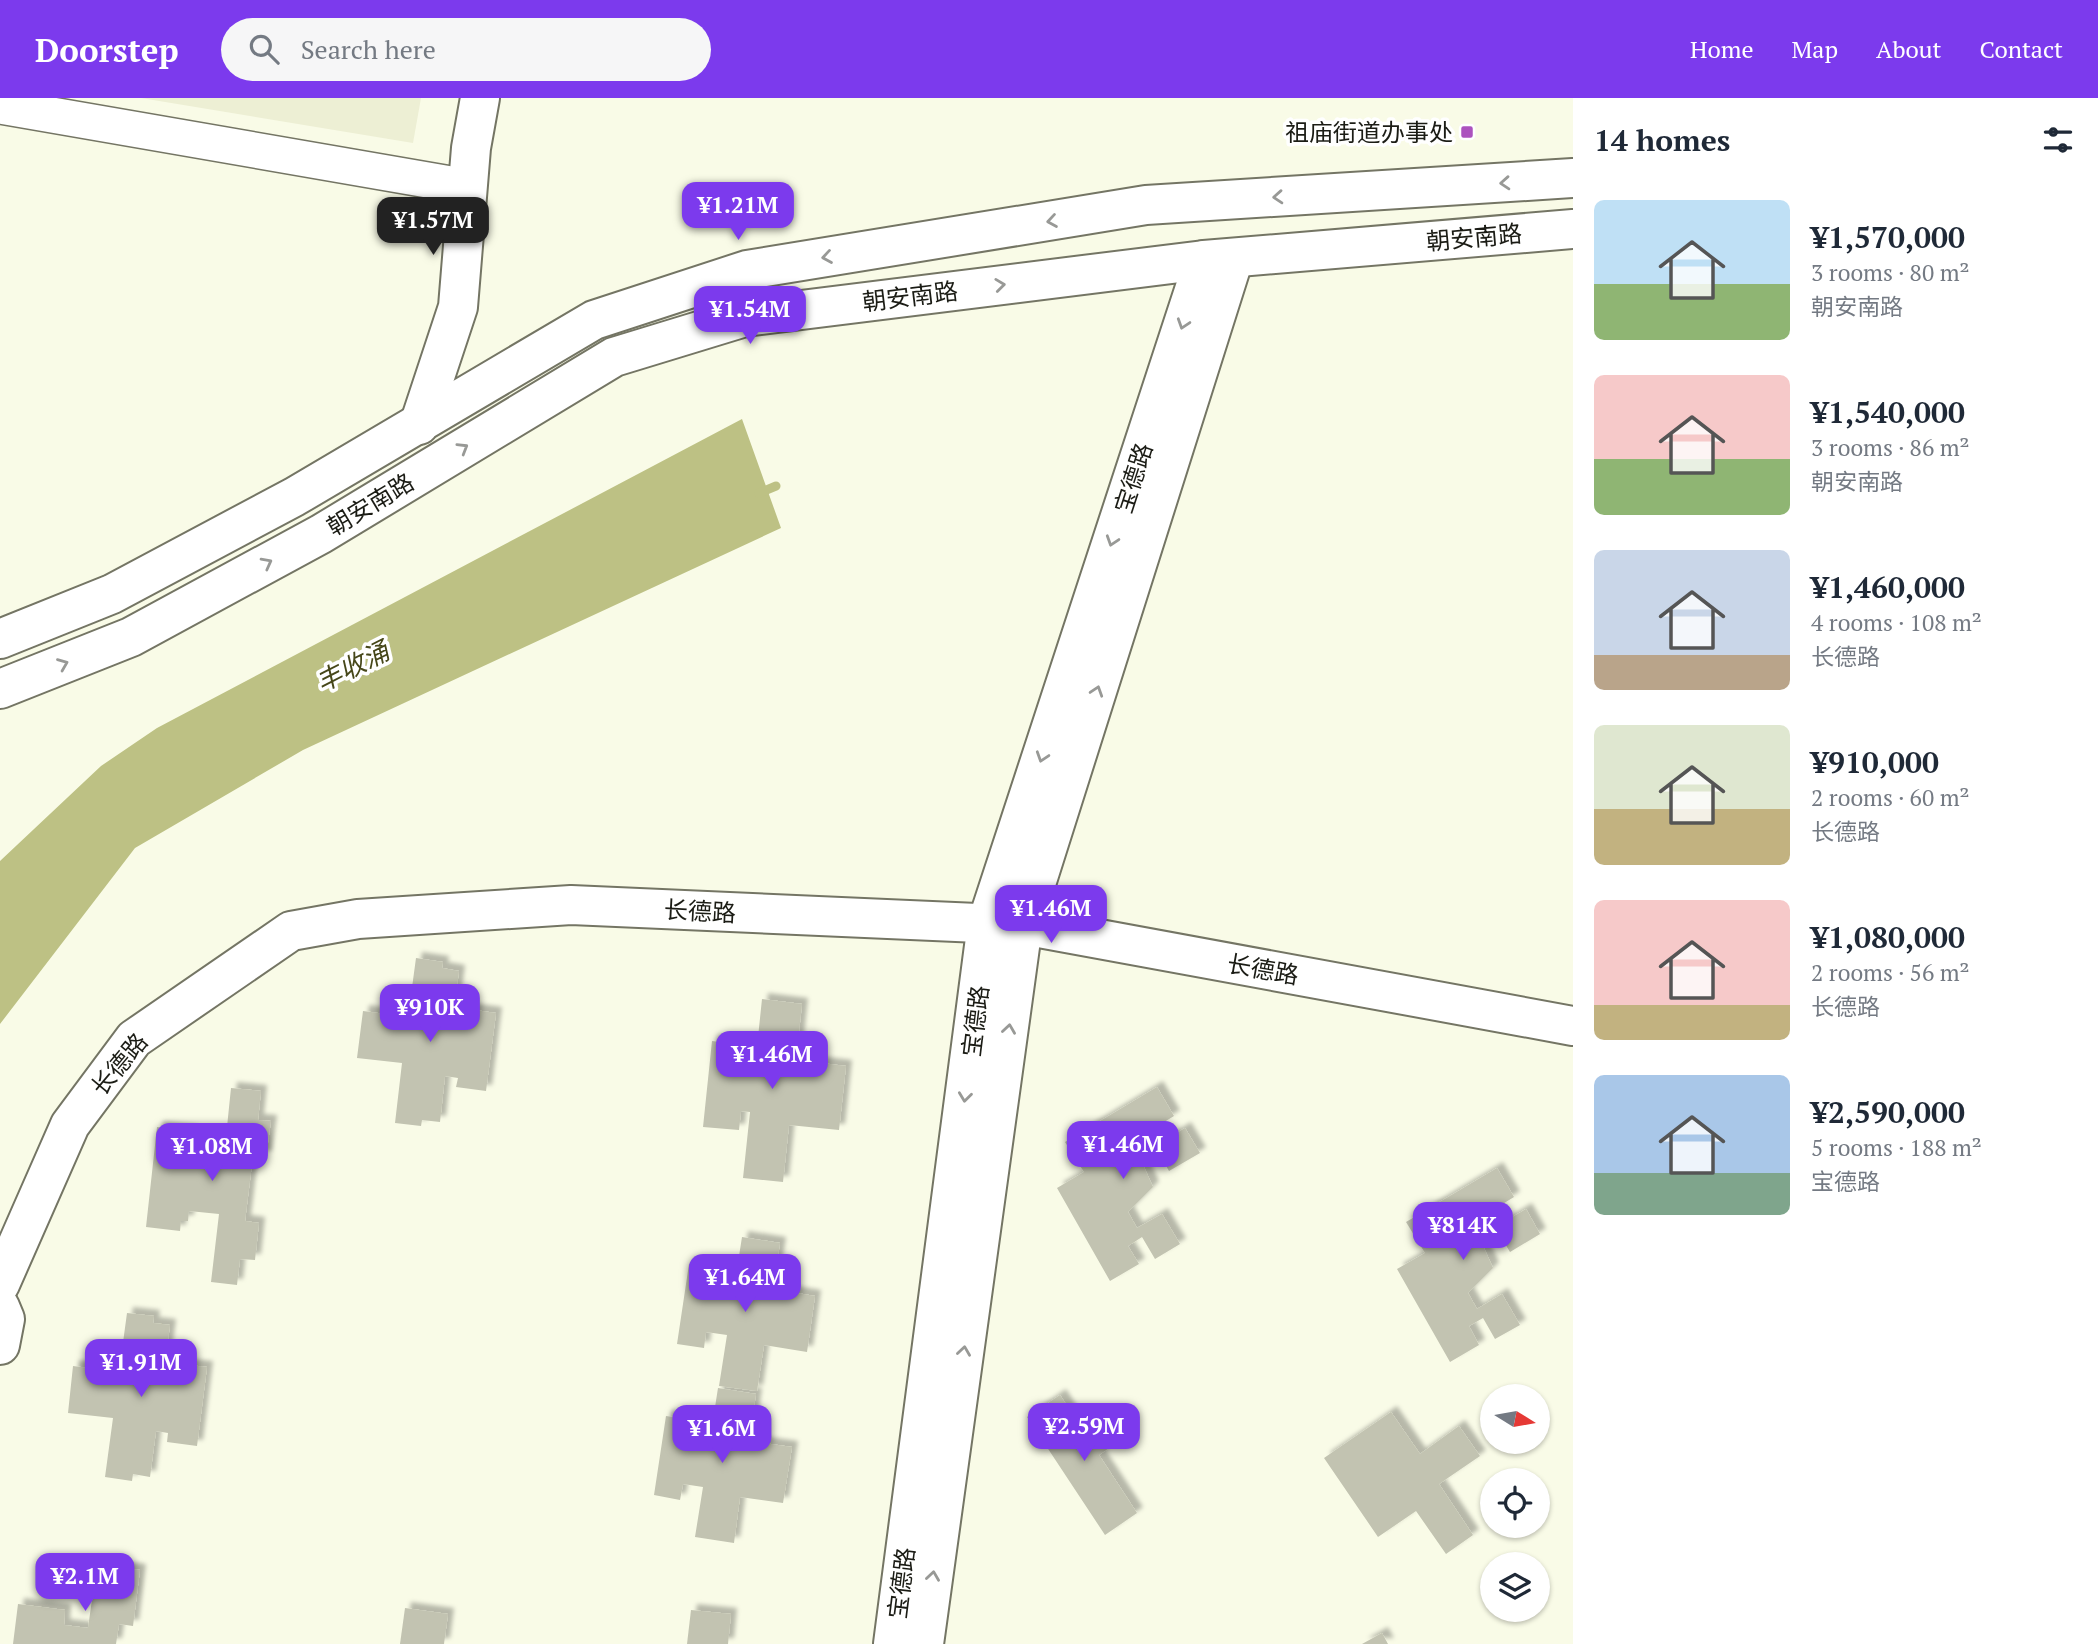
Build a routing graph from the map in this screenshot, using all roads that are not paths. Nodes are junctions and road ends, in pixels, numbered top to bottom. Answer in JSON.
{"nodes":[{"id":1,"x":480,"y":98,"type":"edge"},
{"id":2,"x":0,"y":106,"type":"edge"},
{"id":3,"x":1573,"y":178,"type":"edge"},
{"id":4,"x":468,"y":187,"type":"junction"},
{"id":5,"x":1573,"y":229,"type":"edge"},
{"id":6,"x":1219,"y":259,"type":"junction"},
{"id":7,"x":419,"y":425,"type":"junction"},
{"id":8,"x":0,"y":639,"type":"edge"},
{"id":9,"x":0,"y":690,"type":"edge"},
{"id":10,"x":1005,"y":924,"type":"junction"},
{"id":11,"x":1573,"y":1026,"type":"edge"},
{"id":12,"x":0,"y":1284,"type":"edge"},
{"id":13,"x":0,"y":1307,"type":"edge"},
{"id":14,"x":0,"y":1345,"type":"edge"},
{"id":15,"x":893,"y":1644,"type":"edge"},
{"id":16,"x":924,"y":1644,"type":"edge"}],
"edges":[{"from":1,"to":4,"type":"street"},
{"from":2,"to":4,"type":"street"},
{"from":3,"to":7,"type":"street","name":"朝安南路","one_way":true},
{"from":4,"to":7,"type":"street"},
{"from":5,"to":6,"type":"street","name":"朝安南路"},
{"from":9,"to":6,"type":"street","name":"朝安南路","one_way":true},
{"from":6,"to":10,"type":"street","name":"宝德路"},
{"from":7,"to":8,"type":"street","name":"朝安南路"},
{"from":10,"to":11,"type":"street","name":"长德路"},
{"from":10,"to":12,"type":"street","name":"长德路"},
{"from":10,"to":15,"type":"street","name":"宝德路","one_way":true},
{"from":16,"to":10,"type":"street","name":"宝德路","one_way":true},
{"from":13,"to":14,"type":"street"}]}
